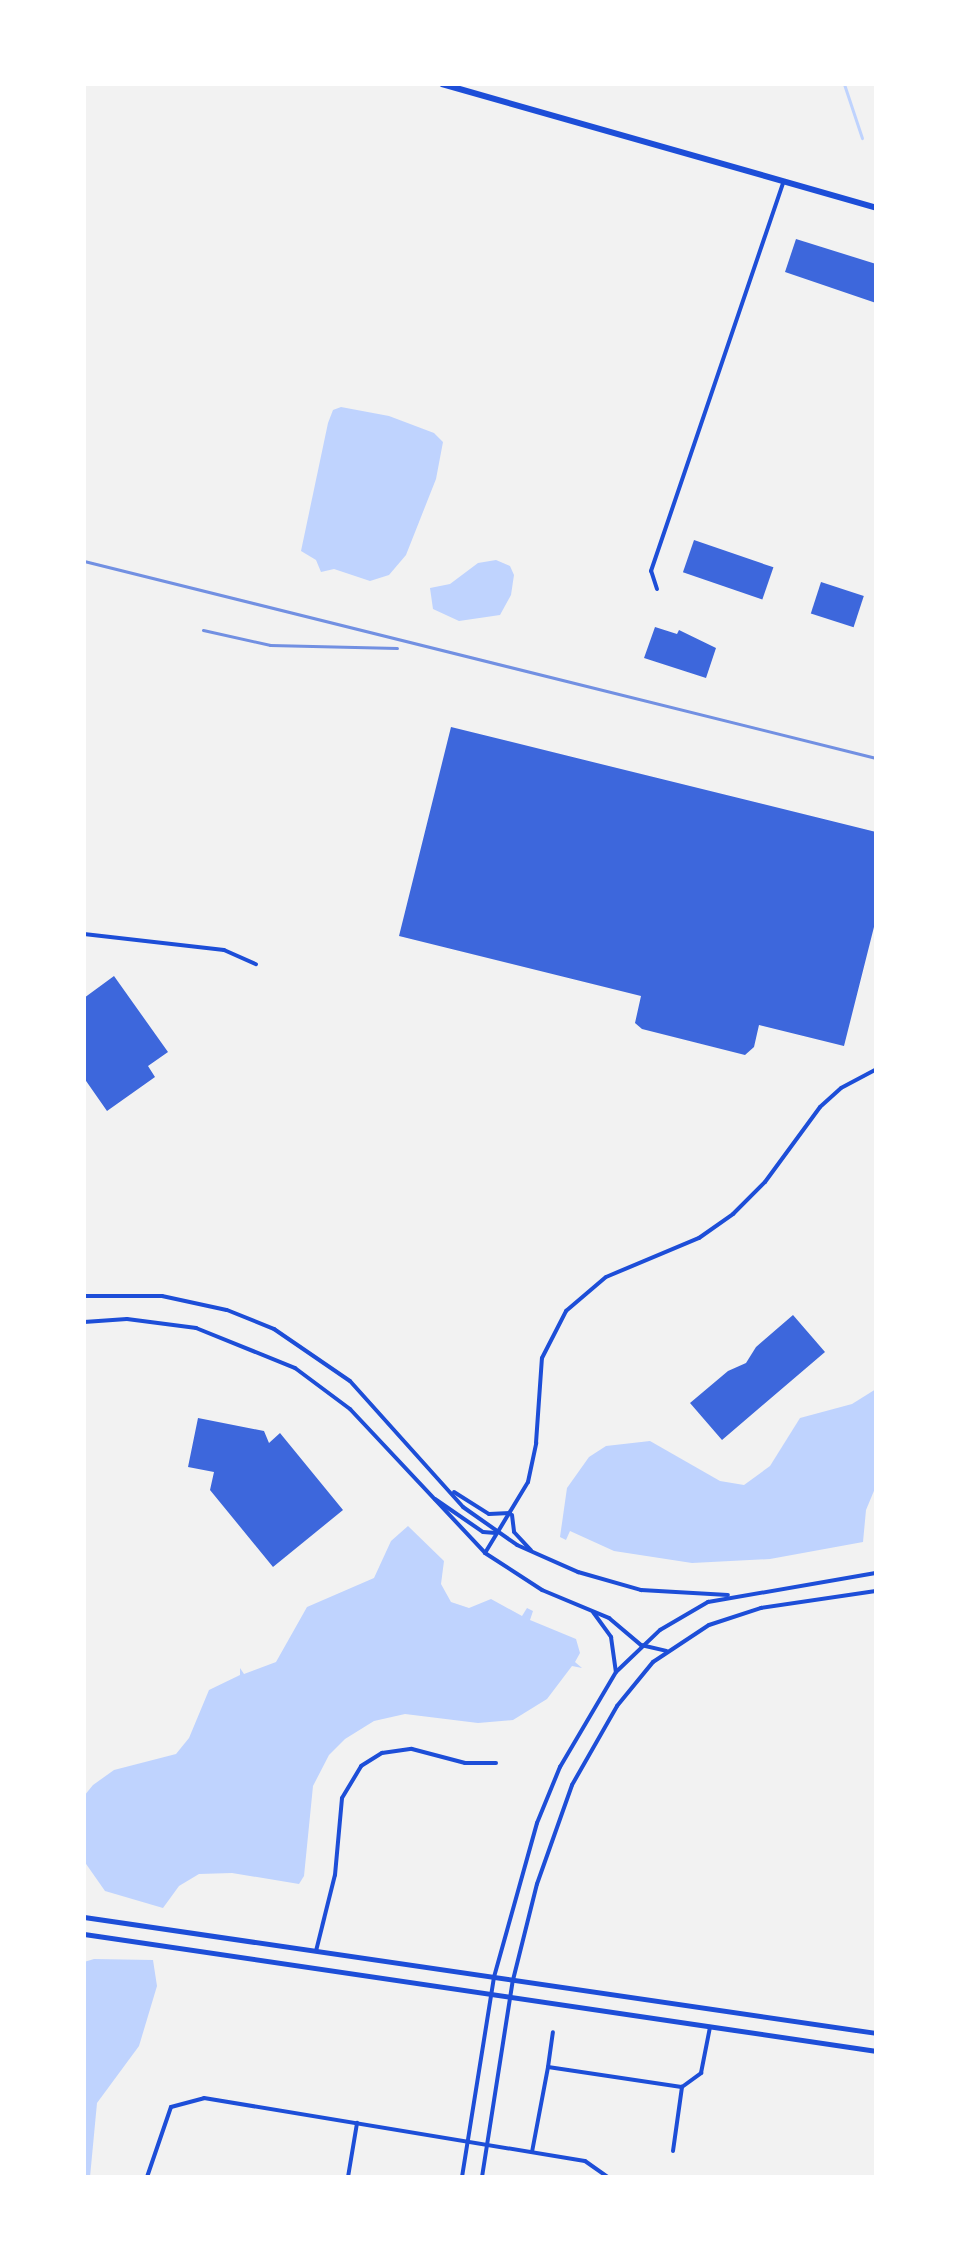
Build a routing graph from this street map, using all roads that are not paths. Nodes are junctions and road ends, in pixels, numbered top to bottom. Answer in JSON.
{"nodes":[{"id":1,"x":442,"y":84,"type":"edge"},
{"id":2,"x":783,"y":183,"type":"junction"},
{"id":3,"x":876,"y":208,"type":"edge"},
{"id":4,"x":657,"y":589,"type":"dead end"},
{"id":5,"x":84,"y":934,"type":"edge"},
{"id":6,"x":256,"y":964,"type":"dead end"},
{"id":7,"x":876,"y":1069,"type":"edge"},
{"id":8,"x":84,"y":1296,"type":"edge"},
{"id":9,"x":84,"y":1322,"type":"edge"},
{"id":10,"x":449,"y":1489,"type":"junction"},
{"id":11,"x":434,"y":1498,"type":"junction"},
{"id":12,"x":512,"y":1512,"type":"junction"},
{"id":13,"x":498,"y":1533,"type":"junction"},
{"id":14,"x":485,"y":1553,"type":"junction"},
{"id":15,"x":545,"y":1557,"type":"junction"},
{"id":16,"x":876,"y":1573,"type":"edge"},
{"id":17,"x":876,"y":1591,"type":"edge"},
{"id":18,"x":734,"y":1595,"type":"junction"},
{"id":19,"x":588,"y":1608,"type":"junction"},
{"id":20,"x":641,"y":1645,"type":"junction"},
{"id":21,"x":666,"y":1651,"type":"junction"},
{"id":22,"x":616,"y":1672,"type":"junction"},
{"id":23,"x":496,"y":1763,"type":"dead end"},
{"id":24,"x":84,"y":1917,"type":"edge"},
{"id":25,"x":84,"y":1934,"type":"edge"},
{"id":26,"x":316,"y":1951,"type":"junction"},
{"id":27,"x":494,"y":1977,"type":"junction"},
{"id":28,"x":513,"y":1980,"type":"junction"},
{"id":29,"x":491,"y":1995,"type":"junction"},
{"id":30,"x":510,"y":1998,"type":"junction"},
{"id":31,"x":710,"y":2027,"type":"junction"},
{"id":32,"x":553,"y":2032,"type":"dead end"},
{"id":33,"x":876,"y":2033,"type":"edge"},
{"id":34,"x":876,"y":2051,"type":"edge"},
{"id":35,"x":548,"y":2067,"type":"junction"},
{"id":36,"x":682,"y":2087,"type":"junction"},
{"id":37,"x":357,"y":2123,"type":"junction"},
{"id":38,"x":468,"y":2142,"type":"junction"},
{"id":39,"x":488,"y":2145,"type":"junction"},
{"id":40,"x":673,"y":2151,"type":"dead end"},
{"id":41,"x":532,"y":2152,"type":"junction"},
{"id":42,"x":147,"y":2177,"type":"edge"},
{"id":43,"x":348,"y":2177,"type":"edge"},
{"id":44,"x":462,"y":2177,"type":"edge"},
{"id":45,"x":482,"y":2177,"type":"edge"},
{"id":46,"x":608,"y":2177,"type":"edge"}],
"edges":[{"from":1,"to":2,"type":"main road"},
{"from":2,"to":3,"type":"main road"},
{"from":2,"to":4,"type":"street"},
{"from":5,"to":6,"type":"street"},
{"from":7,"to":12,"type":"street"},
{"from":8,"to":10,"type":"street"},
{"from":9,"to":11,"type":"street"},
{"from":10,"to":12,"type":"street"},
{"from":10,"to":13,"type":"street"},
{"from":11,"to":13,"type":"street"},
{"from":11,"to":14,"type":"street"},
{"from":12,"to":13,"type":"street"},
{"from":12,"to":15,"type":"street"},
{"from":13,"to":14,"type":"street"},
{"from":13,"to":15,"type":"street"},
{"from":14,"to":19,"type":"street"},
{"from":15,"to":18,"type":"street"},
{"from":16,"to":18,"type":"street"},
{"from":17,"to":21,"type":"street"},
{"from":18,"to":20,"type":"street"},
{"from":19,"to":20,"type":"street"},
{"from":19,"to":22,"type":"street"},
{"from":20,"to":21,"type":"street"},
{"from":20,"to":22,"type":"street"},
{"from":21,"to":28,"type":"street"},
{"from":22,"to":27,"type":"street"},
{"from":23,"to":26,"type":"street"},
{"from":24,"to":26,"type":"street"},
{"from":25,"to":29,"type":"street"},
{"from":26,"to":27,"type":"street"},
{"from":27,"to":28,"type":"street"},
{"from":27,"to":29,"type":"street"},
{"from":28,"to":30,"type":"street"},
{"from":28,"to":33,"type":"street"},
{"from":29,"to":30,"type":"street"},
{"from":29,"to":38,"type":"street"},
{"from":30,"to":31,"type":"street"},
{"from":30,"to":39,"type":"street"},
{"from":31,"to":34,"type":"street"},
{"from":31,"to":36,"type":"street"},
{"from":32,"to":35,"type":"street"},
{"from":35,"to":36,"type":"street"},
{"from":35,"to":41,"type":"street"},
{"from":36,"to":40,"type":"street"},
{"from":37,"to":38,"type":"street"},
{"from":37,"to":42,"type":"street"},
{"from":37,"to":43,"type":"street"},
{"from":38,"to":39,"type":"street"},
{"from":38,"to":44,"type":"street"},
{"from":39,"to":41,"type":"street"},
{"from":39,"to":45,"type":"street"},
{"from":41,"to":46,"type":"street"}]}
